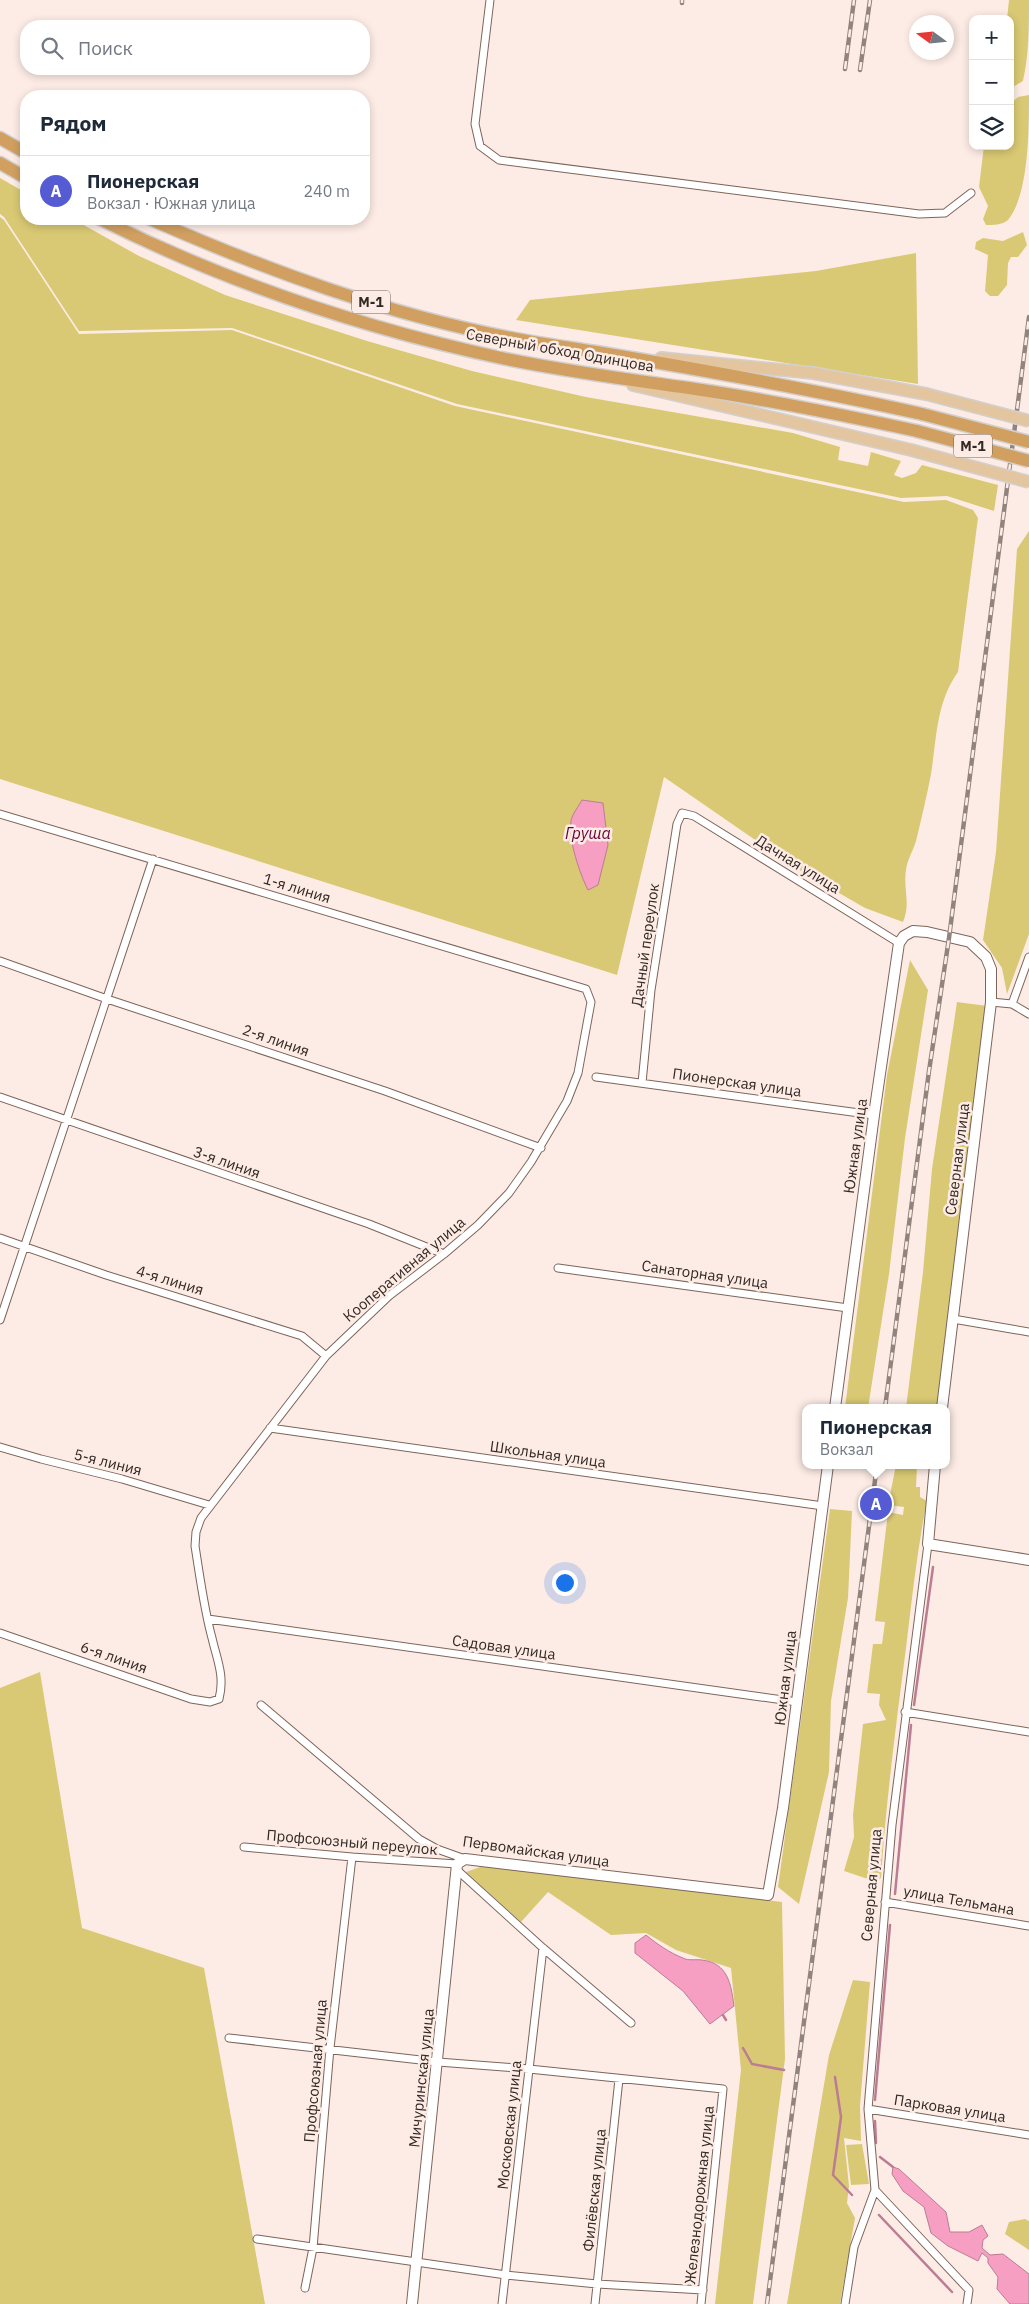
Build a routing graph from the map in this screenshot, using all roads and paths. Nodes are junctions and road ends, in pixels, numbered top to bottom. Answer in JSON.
{"nodes":[{"id":1,"x":490,"y":0,"type":"edge"},
{"id":2,"x":0,"y":138,"type":"edge"},
{"id":3,"x":20,"y":150,"type":"edge"},
{"id":4,"x":0,"y":163,"type":"edge"},
{"id":5,"x":20,"y":175,"type":"edge"},
{"id":6,"x":970,"y":193,"type":"dead end"},
{"id":7,"x":114,"y":225,"type":"edge"},
{"id":8,"x":165,"y":225,"type":"edge"},
{"id":9,"x":602,"y":353,"type":"junction"},
{"id":10,"x":598,"y":376,"type":"junction"},
{"id":11,"x":1029,"y":420,"type":"edge"},
{"id":12,"x":1029,"y":442,"type":"edge"},
{"id":13,"x":1029,"y":461,"type":"edge"},
{"id":14,"x":1029,"y":482,"type":"edge"},
{"id":15,"x":682,"y":813,"type":"joint"},
{"id":16,"x":0,"y":814,"type":"edge"},
{"id":17,"x":153,"y":860,"type":"junction"},
{"id":18,"x":900,"y":943,"type":"junction"},
{"id":19,"x":1029,"y":957,"type":"edge"},
{"id":20,"x":0,"y":961,"type":"edge"},
{"id":21,"x":586,"y":989,"type":"joint"},
{"id":22,"x":107,"y":999,"type":"junction"},
{"id":23,"x":991,"y":1002,"type":"junction"},
{"id":24,"x":1012,"y":1004,"type":"junction"},
{"id":25,"x":1029,"y":1014,"type":"edge"},
{"id":26,"x":596,"y":1077,"type":"dead end"},
{"id":27,"x":642,"y":1083,"type":"junction"},
{"id":28,"x":0,"y":1097,"type":"edge"},
{"id":29,"x":874,"y":1115,"type":"junction"},
{"id":30,"x":66,"y":1120,"type":"junction"},
{"id":31,"x":541,"y":1148,"type":"junction"},
{"id":32,"x":0,"y":1238,"type":"edge"},
{"id":33,"x":24,"y":1246,"type":"junction"},
{"id":34,"x":444,"y":1254,"type":"junction"},
{"id":35,"x":558,"y":1268,"type":"dead end"},
{"id":36,"x":848,"y":1308,"type":"junction"},
{"id":37,"x":953,"y":1319,"type":"junction"},
{"id":38,"x":0,"y":1320,"type":"edge"},
{"id":39,"x":1029,"y":1332,"type":"edge"},
{"id":40,"x":326,"y":1356,"type":"junction"},
{"id":41,"x":836,"y":1404,"type":"edge"},
{"id":42,"x":942,"y":1404,"type":"edge"},
{"id":43,"x":270,"y":1428,"type":"junction"},
{"id":44,"x":0,"y":1447,"type":"edge"},
{"id":45,"x":827,"y":1469,"type":"edge"},
{"id":46,"x":935,"y":1469,"type":"edge"},
{"id":47,"x":209,"y":1505,"type":"junction"},
{"id":48,"x":822,"y":1506,"type":"junction"},
{"id":49,"x":928,"y":1544,"type":"junction"},
{"id":50,"x":1029,"y":1560,"type":"edge"},
{"id":51,"x":208,"y":1619,"type":"junction"},
{"id":52,"x":0,"y":1633,"type":"edge"},
{"id":53,"x":219,"y":1699,"type":"joint"},
{"id":54,"x":796,"y":1702,"type":"junction"},
{"id":55,"x":261,"y":1705,"type":"dead end"},
{"id":56,"x":906,"y":1712,"type":"junction"},
{"id":57,"x":1029,"y":1732,"type":"edge"},
{"id":58,"x":244,"y":1847,"type":"dead end"},
{"id":59,"x":352,"y":1857,"type":"junction"},
{"id":60,"x":459,"y":1864,"type":"junction"},
{"id":61,"x":768,"y":1895,"type":"joint"},
{"id":62,"x":885,"y":1902,"type":"junction"},
{"id":63,"x":1029,"y":1926,"type":"edge"},
{"id":64,"x":543,"y":1948,"type":"junction"},
{"id":65,"x":631,"y":2023,"type":"dead end"},
{"id":66,"x":229,"y":2038,"type":"dead end"},
{"id":67,"x":330,"y":2048,"type":"junction"},
{"id":68,"x":438,"y":2062,"type":"junction"},
{"id":69,"x":529,"y":2069,"type":"junction"},
{"id":70,"x":619,"y":2079,"type":"junction"},
{"id":71,"x":868,"y":2109,"type":"junction"},
{"id":72,"x":1029,"y":2135,"type":"edge"},
{"id":73,"x":875,"y":2190,"type":"junction"},
{"id":74,"x":257,"y":2239,"type":"dead end"},
{"id":75,"x":313,"y":2248,"type":"junction"},
{"id":76,"x":417,"y":2262,"type":"junction"},
{"id":77,"x":506,"y":2275,"type":"junction"},
{"id":78,"x":597,"y":2284,"type":"junction"},
{"id":79,"x":306,"y":2288,"type":"dead end"},
{"id":80,"x":703,"y":2290,"type":"junction"},
{"id":81,"x":412,"y":2304,"type":"edge"},
{"id":82,"x":502,"y":2304,"type":"edge"},
{"id":83,"x":595,"y":2304,"type":"edge"},
{"id":84,"x":701,"y":2304,"type":"edge"},
{"id":85,"x":845,"y":2304,"type":"edge"},
{"id":86,"x":967,"y":2304,"type":"edge"}],
"edges":[{"from":1,"to":6,"type":"street"},
{"from":2,"to":3,"type":"highway"},
{"from":4,"to":5,"type":"highway"},
{"from":7,"to":10,"type":"highway","name":"Северный обход Одинцова","number":"М-1"},
{"from":8,"to":9,"type":"highway","name":"Северный обход Одинцова","number":"М-1"},
{"from":9,"to":11,"type":"main road","bridge":true},
{"from":9,"to":12,"type":"highway","name":"Северный обход Одинцова","number":"М-1","bridge":true},
{"from":10,"to":13,"type":"highway","name":"Северный обход Одинцова","number":"М-1","bridge":true},
{"from":10,"to":14,"type":"main road","bridge":true},
{"from":15,"to":18,"type":"street","name":"Дачная улица"},
{"from":15,"to":27,"type":"street","name":"Дачный переулок"},
{"from":16,"to":17,"type":"street","name":"1-я линия"},
{"from":17,"to":21,"type":"street","name":"1-я линия"},
{"from":17,"to":22,"type":"street"},
{"from":18,"to":23,"type":"street","name":"Северная улица"},
{"from":18,"to":29,"type":"street","name":"Южная улица"},
{"from":19,"to":24,"type":"street"},
{"from":20,"to":22,"type":"street","name":"2-я линия"},
{"from":21,"to":31,"type":"street","name":"Кооперативная улица"},
{"from":22,"to":30,"type":"street"},
{"from":22,"to":31,"type":"street","name":"2-я линия"},
{"from":23,"to":24,"type":"street"},
{"from":23,"to":37,"type":"street","name":"Северная улица"},
{"from":24,"to":25,"type":"street"},
{"from":26,"to":27,"type":"street","name":"Пионерская улица"},
{"from":27,"to":29,"type":"street","name":"Пионерская улица"},
{"from":28,"to":30,"type":"street","name":"3-я линия"},
{"from":29,"to":36,"type":"street","name":"Южная улица"},
{"from":30,"to":33,"type":"street"},
{"from":30,"to":34,"type":"street","name":"3-я линия"},
{"from":31,"to":34,"type":"street","name":"Кооперативная улица"},
{"from":32,"to":33,"type":"street","name":"4-я линия"},
{"from":33,"to":38,"type":"street"},
{"from":33,"to":40,"type":"street","name":"4-я линия"},
{"from":34,"to":40,"type":"street","name":"Кооперативная улица"},
{"from":35,"to":36,"type":"street","name":"Санаторная улица"},
{"from":36,"to":41,"type":"street","name":"Южная улица"},
{"from":37,"to":39,"type":"street"},
{"from":37,"to":42,"type":"street","name":"Северная улица"},
{"from":40,"to":43,"type":"street","name":"Кооперативная улица"},
{"from":43,"to":47,"type":"street","name":"Кооперативная улица"},
{"from":43,"to":48,"type":"street","name":"Школьная улица"},
{"from":44,"to":47,"type":"street","name":"5-я линия"},
{"from":45,"to":48,"type":"street","name":"Южная улица"},
{"from":46,"to":49,"type":"street","name":"Северная улица"},
{"from":47,"to":51,"type":"street","name":"Кооперативная улица"},
{"from":48,"to":54,"type":"street","name":"Южная улица"},
{"from":49,"to":50,"type":"street"},
{"from":49,"to":56,"type":"street","name":"Северная улица"},
{"from":51,"to":53,"type":"street","name":"Кооперативная улица"},
{"from":51,"to":54,"type":"street","name":"Садовая улица"},
{"from":52,"to":53,"type":"street","name":"6-я линия"},
{"from":54,"to":61,"type":"street","name":"Южная улица"},
{"from":55,"to":60,"type":"street","name":"Первомайская улица"},
{"from":56,"to":57,"type":"street"},
{"from":56,"to":62,"type":"street","name":"Северная улица"},
{"from":58,"to":59,"type":"street","name":"Профсоюзный переулок"},
{"from":59,"to":60,"type":"street","name":"Профсоюзный переулок"},
{"from":59,"to":67,"type":"street","name":"Профсоюзная улица"},
{"from":60,"to":61,"type":"street","name":"Первомайская улица"},
{"from":60,"to":64,"type":"street"},
{"from":60,"to":68,"type":"street","name":"Мичуринская улица"},
{"from":62,"to":63,"type":"street","name":"улица Тельмана"},
{"from":62,"to":71,"type":"street","name":"Северная улица"},
{"from":64,"to":65,"type":"street"},
{"from":64,"to":69,"type":"street","name":"Московская улица"},
{"from":66,"to":67,"type":"street"},
{"from":67,"to":68,"type":"street"},
{"from":67,"to":75,"type":"street","name":"Профсоюзная улица"},
{"from":68,"to":69,"type":"street"},
{"from":68,"to":76,"type":"street","name":"Мичуринская улица"},
{"from":69,"to":70,"type":"street"},
{"from":69,"to":77,"type":"street","name":"Московская улица"},
{"from":70,"to":78,"type":"street","name":"Филёвская улица"},
{"from":70,"to":80,"type":"street","name":"Железнодорожная улица"},
{"from":71,"to":72,"type":"street","name":"Парковая улица"},
{"from":71,"to":73,"type":"street","name":"Северная улица"},
{"from":73,"to":85,"type":"street","name":"Северная улица"},
{"from":73,"to":86,"type":"street"},
{"from":74,"to":75,"type":"street"},
{"from":75,"to":76,"type":"street"},
{"from":75,"to":79,"type":"street","name":"Профсоюзная улица"},
{"from":76,"to":77,"type":"street"},
{"from":76,"to":81,"type":"street","name":"Мичуринская улица"},
{"from":77,"to":78,"type":"street"},
{"from":77,"to":82,"type":"street","name":"Московская улица"},
{"from":78,"to":80,"type":"street"},
{"from":78,"to":83,"type":"street","name":"Филёвская улица"},
{"from":80,"to":84,"type":"street","name":"Железнодорожная улица"}]}
